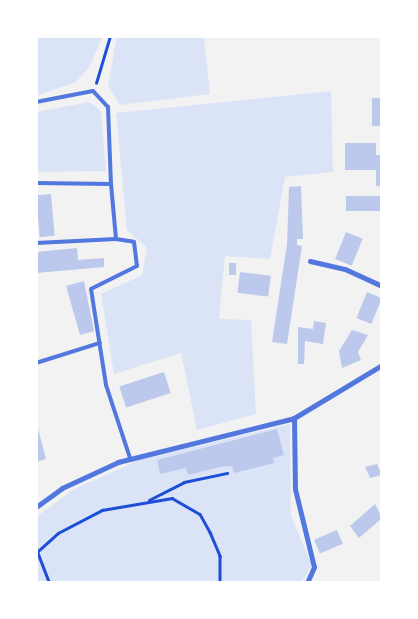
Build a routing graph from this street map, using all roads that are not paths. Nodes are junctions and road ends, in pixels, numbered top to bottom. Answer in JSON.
{"nodes":[{"id":1,"x":36,"y":102,"type":"edge"},
{"id":2,"x":36,"y":183,"type":"edge"},
{"id":3,"x":111,"y":184,"type":"junction"},
{"id":4,"x":116,"y":239,"type":"junction"},
{"id":5,"x":36,"y":243,"type":"edge"},
{"id":6,"x":310,"y":261,"type":"dead end"},
{"id":7,"x":382,"y":286,"type":"edge"},
{"id":8,"x":100,"y":343,"type":"junction"},
{"id":9,"x":36,"y":362,"type":"edge"},
{"id":10,"x":382,"y":365,"type":"edge"},
{"id":11,"x":294,"y":418,"type":"junction"},
{"id":12,"x":130,"y":458,"type":"junction"},
{"id":13,"x":36,"y":507,"type":"edge"},
{"id":14,"x":307,"y":583,"type":"edge"}],
"edges":[{"from":1,"to":3,"type":"lane"},
{"from":2,"to":3,"type":"lane"},
{"from":3,"to":4,"type":"lane"},
{"from":4,"to":5,"type":"lane"},
{"from":4,"to":8,"type":"lane"},
{"from":6,"to":7,"type":"street"},
{"from":8,"to":9,"type":"lane"},
{"from":8,"to":12,"type":"lane"},
{"from":10,"to":11,"type":"street"},
{"from":11,"to":12,"type":"street"},
{"from":11,"to":14,"type":"street"},
{"from":12,"to":13,"type":"street"}]}
